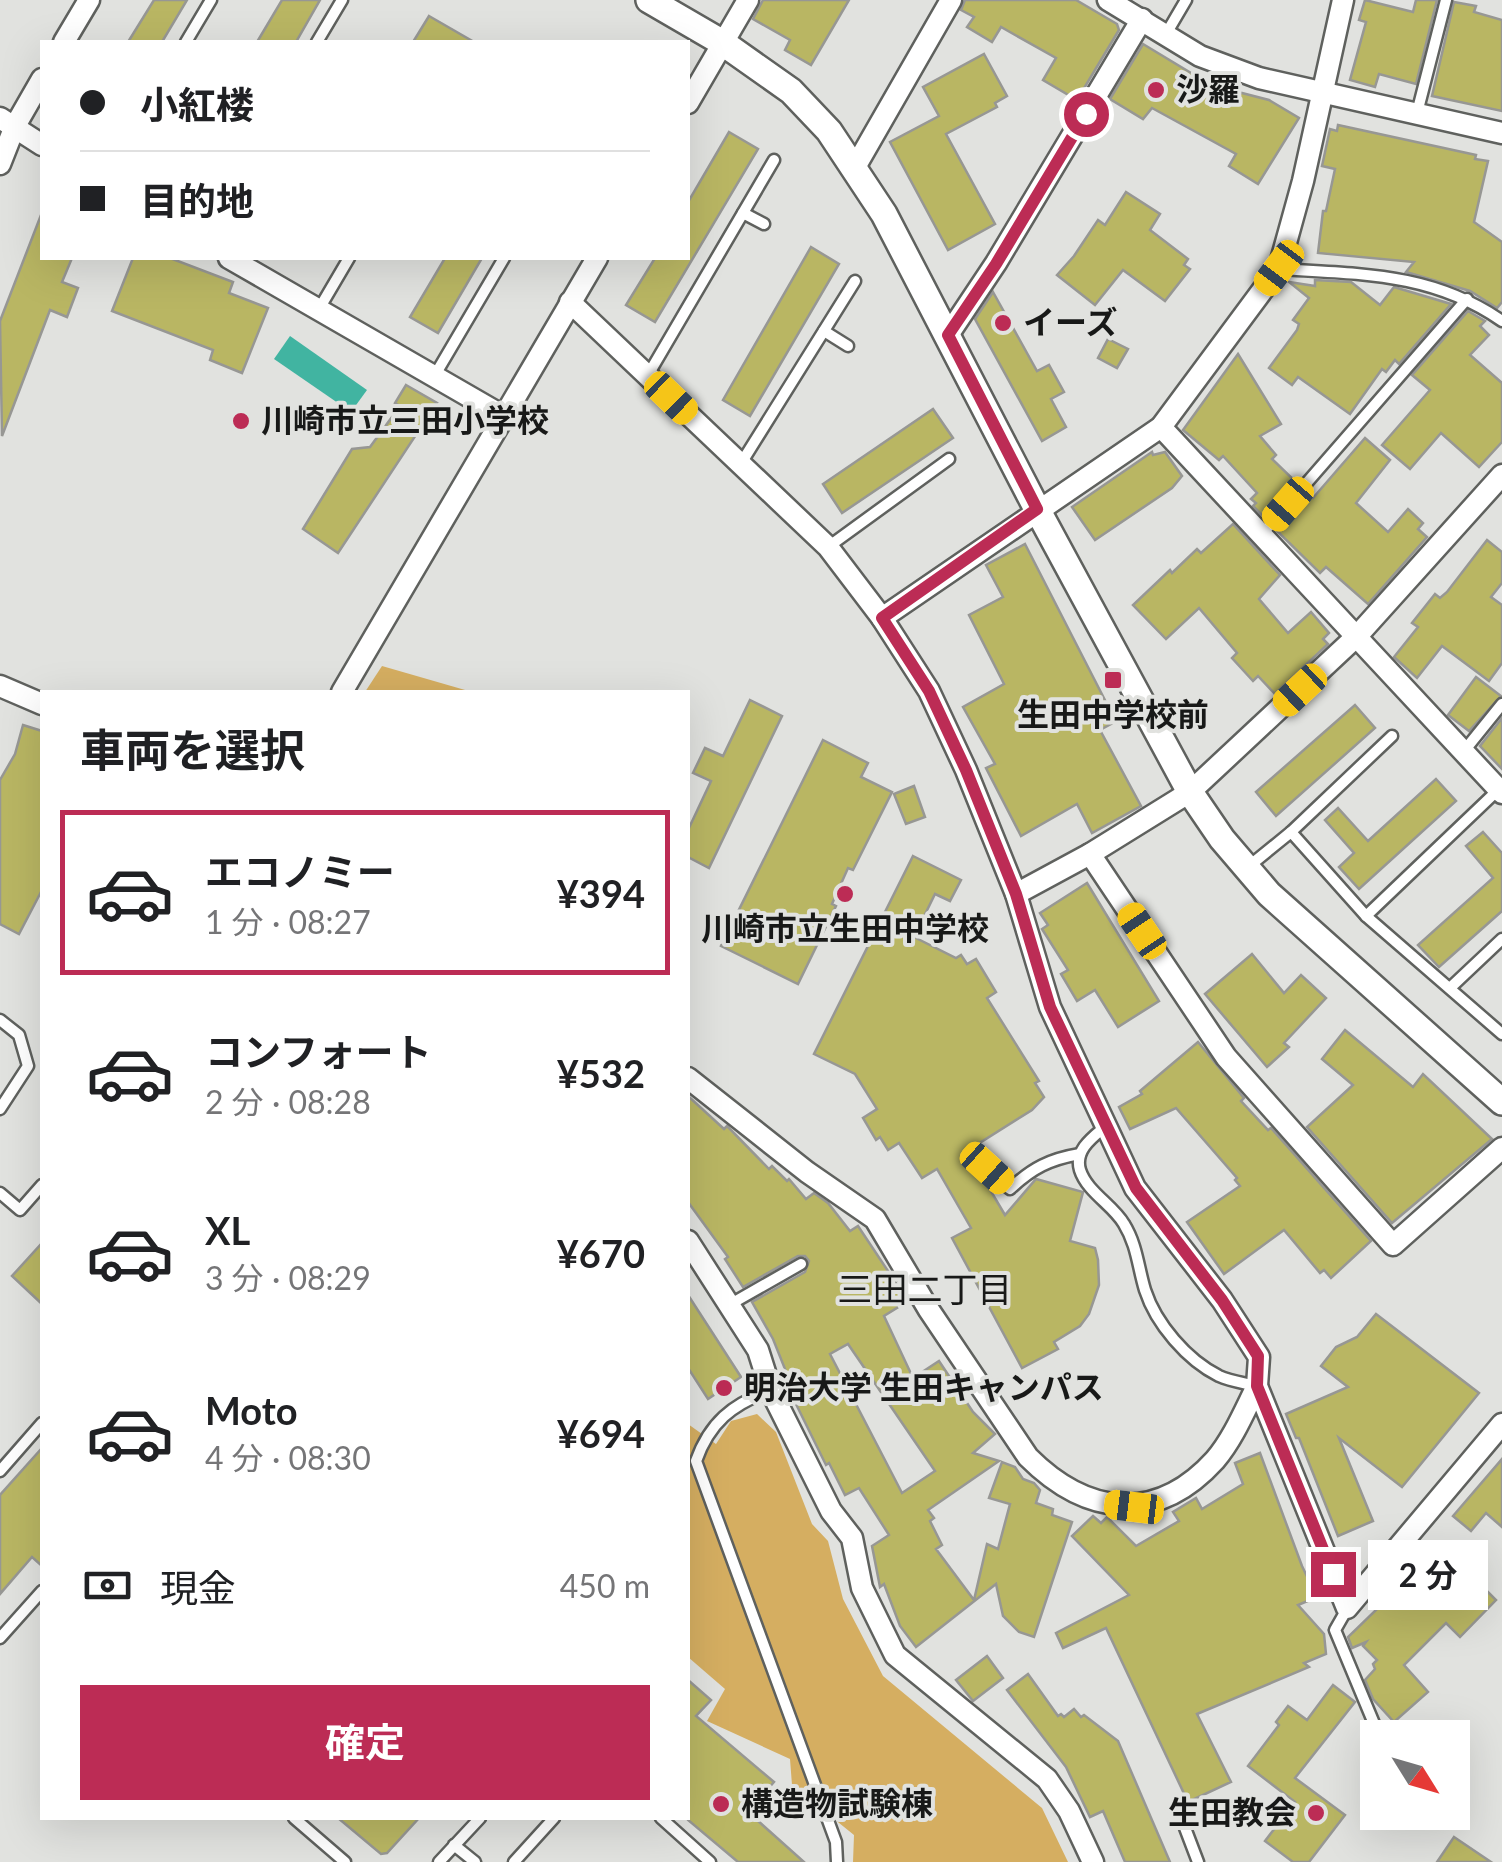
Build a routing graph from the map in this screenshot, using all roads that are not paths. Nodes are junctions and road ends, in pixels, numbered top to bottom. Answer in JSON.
{"nodes":[{"id":1,"x":89,"y":0,"type":"edge"},
{"id":2,"x":210,"y":0,"type":"edge"},
{"id":3,"x":342,"y":0,"type":"edge"},
{"id":4,"x":649,"y":0,"type":"edge"},
{"id":5,"x":748,"y":0,"type":"edge"},
{"id":6,"x":952,"y":0,"type":"edge"},
{"id":7,"x":1108,"y":0,"type":"edge"},
{"id":8,"x":1186,"y":0,"type":"edge"},
{"id":9,"x":1343,"y":0,"type":"edge"},
{"id":10,"x":1446,"y":0,"type":"edge"},
{"id":11,"x":1142,"y":19,"type":"junction"},
{"id":12,"x":1166,"y":34,"type":"junction"},
{"id":13,"x":65,"y":40,"type":"edge"},
{"id":14,"x":187,"y":40,"type":"edge"},
{"id":15,"x":318,"y":40,"type":"edge"},
{"id":16,"x":723,"y":43,"type":"junction"},
{"id":17,"x":40,"y":82,"type":"edge"},
{"id":18,"x":1321,"y":91,"type":"junction"},
{"id":19,"x":690,"y":100,"type":"edge"},
{"id":20,"x":1416,"y":114,"type":"junction"},
{"id":21,"x":7,"y":122,"type":"edge"},
{"id":22,"x":1502,"y":133,"type":"edge"},
{"id":23,"x":40,"y":143,"type":"edge"},
{"id":24,"x":774,"y":160,"type":"dead end"},
{"id":25,"x":0,"y":164,"type":"edge"},
{"id":26,"x":854,"y":169,"type":"junction"},
{"id":27,"x":743,"y":213,"type":"junction"},
{"id":28,"x":764,"y":224,"type":"dead end"},
{"id":29,"x":233,"y":260,"type":"edge"},
{"id":30,"x":348,"y":260,"type":"edge"},
{"id":31,"x":503,"y":260,"type":"edge"},
{"id":32,"x":595,"y":260,"type":"edge"},
{"id":33,"x":1279,"y":268,"type":"junction"},
{"id":34,"x":855,"y":281,"type":"dead end"},
{"id":35,"x":1467,"y":299,"type":"junction"},
{"id":36,"x":570,"y":302,"type":"junction"},
{"id":37,"x":319,"y":309,"type":"junction"},
{"id":38,"x":1502,"y":320,"type":"edge"},
{"id":39,"x":824,"y":330,"type":"junction"},
{"id":40,"x":948,"y":335,"type":"junction"},
{"id":41,"x":848,"y":346,"type":"dead end"},
{"id":42,"x":434,"y":375,"type":"junction"},
{"id":43,"x":648,"y":376,"type":"junction"},
{"id":44,"x":504,"y":416,"type":"junction"},
{"id":45,"x":1160,"y":427,"type":"junction"},
{"id":46,"x":949,"y":459,"type":"dead end"},
{"id":47,"x":740,"y":465,"type":"junction"},
{"id":48,"x":1502,"y":475,"type":"edge"},
{"id":49,"x":1037,"y":509,"type":"junction"},
{"id":50,"x":1262,"y":533,"type":"junction"},
{"id":51,"x":828,"y":547,"type":"junction"},
{"id":52,"x":882,"y":618,"type":"junction"},
{"id":53,"x":1358,"y":636,"type":"junction"},
{"id":54,"x":0,"y":686,"type":"edge"},
{"id":55,"x":343,"y":690,"type":"edge"},
{"id":56,"x":40,"y":703,"type":"edge"},
{"id":57,"x":1502,"y":704,"type":"edge"},
{"id":58,"x":1392,"y":736,"type":"dead end"},
{"id":59,"x":1464,"y":751,"type":"junction"},
{"id":60,"x":1498,"y":785,"type":"edge"},
{"id":61,"x":1190,"y":792,"type":"junction"},
{"id":62,"x":1291,"y":832,"type":"junction"},
{"id":63,"x":1090,"y":854,"type":"junction"},
{"id":64,"x":1246,"y":868,"type":"junction"},
{"id":65,"x":1016,"y":894,"type":"junction"},
{"id":66,"x":1366,"y":916,"type":"junction"},
{"id":67,"x":1502,"y":939,"type":"edge"},
{"id":68,"x":1450,"y":988,"type":"junction"},
{"id":69,"x":0,"y":1020,"type":"edge"},
{"id":70,"x":1502,"y":1034,"type":"edge"},
{"id":71,"x":690,"y":1080,"type":"edge"},
{"id":72,"x":1502,"y":1102,"type":"edge"},
{"id":73,"x":0,"y":1109,"type":"edge"},
{"id":74,"x":1106,"y":1126,"type":"junction"},
{"id":75,"x":1502,"y":1148,"type":"edge"},
{"id":76,"x":1080,"y":1154,"type":"junction"},
{"id":77,"x":987,"y":1168,"type":"dead end"},
{"id":78,"x":40,"y":1187,"type":"edge"},
{"id":79,"x":0,"y":1192,"type":"edge"},
{"id":80,"x":690,"y":1244,"type":"edge"},
{"id":81,"x":801,"y":1264,"type":"dead end"},
{"id":82,"x":729,"y":1305,"type":"junction"},
{"id":83,"x":1257,"y":1386,"type":"junction"},
{"id":84,"x":772,"y":1391,"type":"junction"},
{"id":85,"x":1502,"y":1424,"type":"edge"},
{"id":86,"x":40,"y":1425,"type":"edge"},
{"id":87,"x":0,"y":1470,"type":"edge"},
{"id":88,"x":40,"y":1595,"type":"edge"},
{"id":89,"x":1348,"y":1608,"type":"junction"},
{"id":90,"x":0,"y":1638,"type":"edge"},
{"id":91,"x":1372,"y":1720,"type":"edge"},
{"id":92,"x":296,"y":1820,"type":"edge"},
{"id":93,"x":478,"y":1820,"type":"edge"},
{"id":94,"x":552,"y":1820,"type":"edge"},
{"id":95,"x":663,"y":1820,"type":"edge"},
{"id":96,"x":1182,"y":1820,"type":"dead end"},
{"id":97,"x":454,"y":1845,"type":"junction"},
{"id":98,"x":345,"y":1862,"type":"edge"},
{"id":99,"x":439,"y":1862,"type":"edge"},
{"id":100,"x":474,"y":1862,"type":"edge"},
{"id":101,"x":514,"y":1862,"type":"edge"},
{"id":102,"x":710,"y":1862,"type":"edge"},
{"id":103,"x":837,"y":1862,"type":"edge"},
{"id":104,"x":1093,"y":1862,"type":"edge"},
{"id":105,"x":1198,"y":1862,"type":"edge"}],
"edges":[{"from":1,"to":13,"type":"street"},
{"from":2,"to":14,"type":"lane"},
{"from":3,"to":15,"type":"lane"},
{"from":4,"to":16,"type":"street"},
{"from":5,"to":16,"type":"street"},
{"from":6,"to":26,"type":"street"},
{"from":7,"to":11,"type":"street"},
{"from":8,"to":12,"type":"lane"},
{"from":9,"to":18,"type":"street"},
{"from":10,"to":20,"type":"lane"},
{"from":11,"to":12,"type":"street"},
{"from":11,"to":40,"type":"street"},
{"from":12,"to":18,"type":"street"},
{"from":16,"to":19,"type":"street"},
{"from":16,"to":26,"type":"street"},
{"from":17,"to":21,"type":"street"},
{"from":18,"to":20,"type":"street"},
{"from":18,"to":33,"type":"street"},
{"from":20,"to":22,"type":"street"},
{"from":21,"to":23,"type":"street"},
{"from":21,"to":25,"type":"street"},
{"from":24,"to":27,"type":"lane"},
{"from":26,"to":40,"type":"street"},
{"from":27,"to":28,"type":"lane"},
{"from":27,"to":43,"type":"lane"},
{"from":29,"to":37,"type":"street"},
{"from":30,"to":37,"type":"lane"},
{"from":31,"to":42,"type":"lane"},
{"from":32,"to":36,"type":"street"},
{"from":33,"to":35,"type":"lane"},
{"from":33,"to":45,"type":"street"},
{"from":34,"to":39,"type":"lane"},
{"from":35,"to":38,"type":"lane"},
{"from":35,"to":50,"type":"lane"},
{"from":36,"to":43,"type":"street"},
{"from":36,"to":44,"type":"street"},
{"from":37,"to":42,"type":"street"},
{"from":39,"to":41,"type":"lane"},
{"from":39,"to":47,"type":"lane"},
{"from":40,"to":49,"type":"street"},
{"from":42,"to":44,"type":"street"},
{"from":43,"to":47,"type":"street"},
{"from":44,"to":55,"type":"street"},
{"from":45,"to":49,"type":"street"},
{"from":45,"to":50,"type":"street"},
{"from":46,"to":51,"type":"lane"},
{"from":47,"to":51,"type":"street"},
{"from":48,"to":53,"type":"street"},
{"from":49,"to":52,"type":"street"},
{"from":49,"to":61,"type":"street"},
{"from":50,"to":53,"type":"street"},
{"from":51,"to":52,"type":"street"},
{"from":52,"to":65,"type":"street"},
{"from":53,"to":59,"type":"street"},
{"from":53,"to":61,"type":"street"},
{"from":54,"to":56,"type":"street"},
{"from":57,"to":59,"type":"lane"},
{"from":58,"to":62,"type":"lane"},
{"from":59,"to":60,"type":"street"},
{"from":60,"to":66,"type":"lane"},
{"from":61,"to":63,"type":"street"},
{"from":61,"to":64,"type":"street"},
{"from":62,"to":64,"type":"lane"},
{"from":62,"to":66,"type":"lane"},
{"from":63,"to":65,"type":"street"},
{"from":63,"to":75,"type":"street"},
{"from":64,"to":72,"type":"street"},
{"from":65,"to":74,"type":"street"},
{"from":66,"to":68,"type":"lane"},
{"from":67,"to":68,"type":"lane"},
{"from":68,"to":70,"type":"lane"},
{"from":69,"to":73,"type":"lane"},
{"from":71,"to":83,"type":"street"},
{"from":74,"to":76,"type":"lane"},
{"from":74,"to":83,"type":"street"},
{"from":76,"to":77,"type":"lane"},
{"from":76,"to":83,"type":"lane"},
{"from":78,"to":79,"type":"lane"},
{"from":80,"to":82,"type":"street"},
{"from":81,"to":82,"type":"lane"},
{"from":82,"to":84,"type":"street"},
{"from":83,"to":89,"type":"street"},
{"from":84,"to":103,"type":"lane"},
{"from":84,"to":104,"type":"street"},
{"from":85,"to":89,"type":"street"},
{"from":86,"to":87,"type":"lane"},
{"from":88,"to":90,"type":"lane"},
{"from":89,"to":91,"type":"lane"},
{"from":92,"to":98,"type":"lane"},
{"from":93,"to":97,"type":"lane"},
{"from":94,"to":101,"type":"lane"},
{"from":95,"to":102,"type":"lane"},
{"from":96,"to":105,"type":"lane"},
{"from":97,"to":99,"type":"lane"},
{"from":97,"to":100,"type":"lane"}]}
